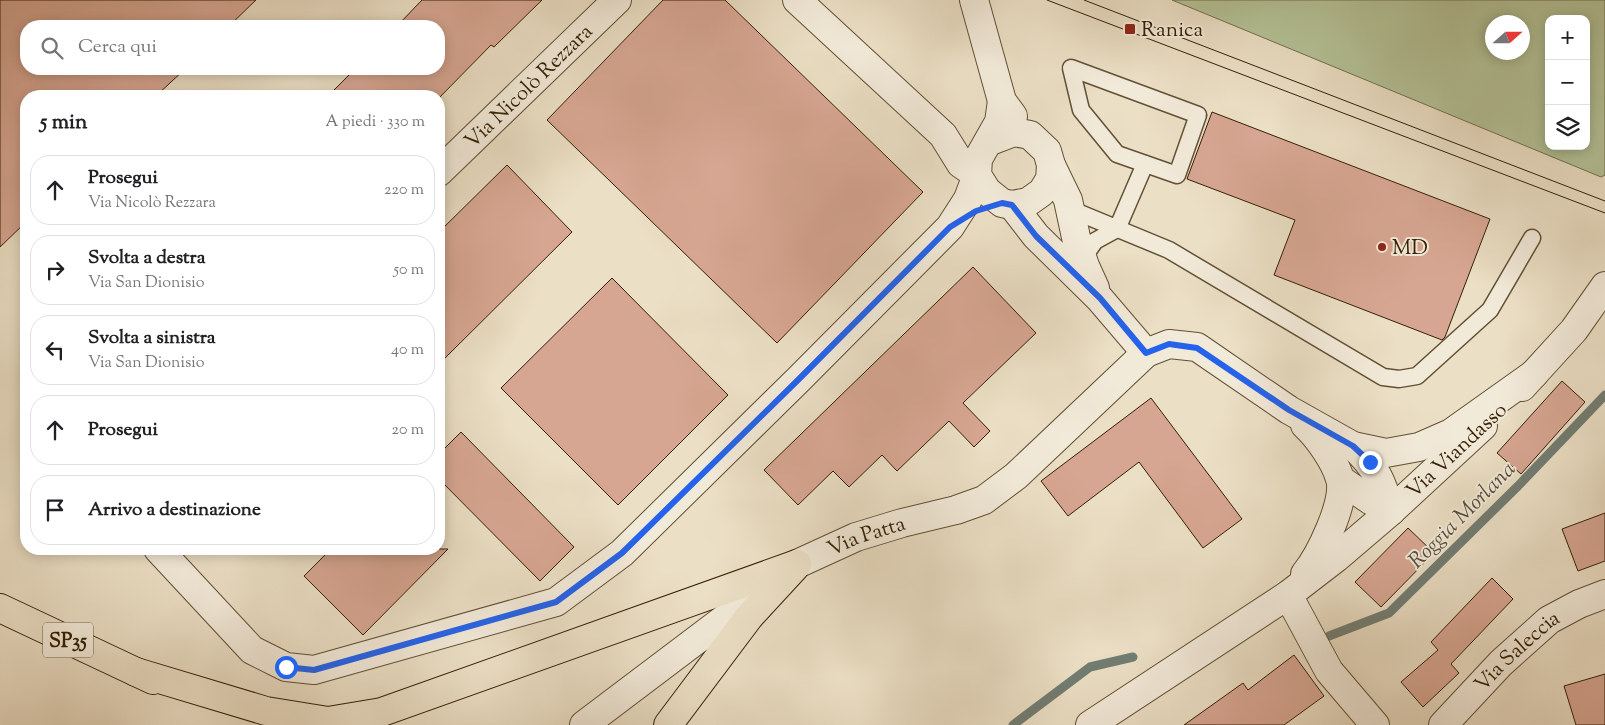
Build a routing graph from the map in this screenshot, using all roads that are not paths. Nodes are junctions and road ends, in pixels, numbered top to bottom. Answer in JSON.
{"nodes":[{"id":1,"x":617,"y":0,"type":"edge"},
{"id":2,"x":797,"y":0,"type":"edge"},
{"id":3,"x":974,"y":0,"type":"edge"},
{"id":4,"x":1002,"y":101,"type":"junction"},
{"id":5,"x":1030,"y":134,"type":"junction"},
{"id":6,"x":943,"y":135,"type":"junction"},
{"id":7,"x":985,"y":145,"type":"junction"},
{"id":8,"x":1145,"y":164,"type":"junction"},
{"id":9,"x":1051,"y":165,"type":"junction"},
{"id":10,"x":445,"y":166,"type":"edge"},
{"id":11,"x":977,"y":175,"type":"junction"},
{"id":12,"x":1068,"y":200,"type":"junction"},
{"id":13,"x":1007,"y":204,"type":"junction"},
{"id":14,"x":950,"y":227,"type":"junction"},
{"id":15,"x":1112,"y":231,"type":"junction"},
{"id":16,"x":1532,"y":238,"type":"dead end"},
{"id":17,"x":1046,"y":245,"type":"junction"},
{"id":18,"x":1081,"y":254,"type":"junction"},
{"id":19,"x":1605,"y":286,"type":"edge"},
{"id":20,"x":1100,"y":298,"type":"junction"},
{"id":21,"x":1146,"y":353,"type":"junction"},
{"id":22,"x":1534,"y":374,"type":"junction"},
{"id":23,"x":1289,"y":410,"type":"junction"},
{"id":24,"x":1353,"y":446,"type":"junction"},
{"id":25,"x":1341,"y":480,"type":"junction"},
{"id":26,"x":1391,"y":511,"type":"junction"},
{"id":27,"x":164,"y":555,"type":"edge"},
{"id":28,"x":797,"y":564,"type":"junction"},
{"id":29,"x":1288,"y":594,"type":"junction"},
{"id":30,"x":1605,"y":594,"type":"edge"},
{"id":31,"x":0,"y":608,"type":"edge"},
{"id":32,"x":136,"y":672,"type":"junction"},
{"id":33,"x":248,"y":725,"type":"edge"},
{"id":34,"x":584,"y":725,"type":"edge"},
{"id":35,"x":668,"y":725,"type":"edge"},
{"id":36,"x":1090,"y":725,"type":"edge"},
{"id":37,"x":1375,"y":725,"type":"edge"},
{"id":38,"x":1443,"y":725,"type":"edge"}],
"edges":[{"from":1,"to":10,"type":"street","name":"Via Nicolò Rezzara"},
{"from":2,"to":6,"type":"street"},
{"from":3,"to":4,"type":"street"},
{"from":4,"to":5,"type":"street"},
{"from":4,"to":7,"type":"street"},
{"from":5,"to":7,"type":"street"},
{"from":5,"to":9,"type":"street"},
{"from":6,"to":7,"type":"street"},
{"from":6,"to":11,"type":"street"},
{"from":7,"to":11,"type":"street"},
{"from":8,"to":8,"type":"lane"},
{"from":8,"to":15,"type":"lane"},
{"from":9,"to":12,"type":"street"},
{"from":9,"to":13,"type":"street"},
{"from":11,"to":13,"type":"street"},
{"from":11,"to":14,"type":"street"},
{"from":12,"to":15,"type":"lane"},
{"from":12,"to":18,"type":"street"},
{"from":13,"to":14,"type":"street"},
{"from":13,"to":17,"type":"street"},
{"from":14,"to":27,"type":"street"},
{"from":15,"to":16,"type":"lane"},
{"from":15,"to":18,"type":"lane"},
{"from":15,"to":18,"type":"lane"},
{"from":17,"to":18,"type":"lane"},
{"from":17,"to":20,"type":"street"},
{"from":18,"to":20,"type":"street"},
{"from":19,"to":22,"type":"street","name":"Via Viandasso"},
{"from":20,"to":21,"type":"street"},
{"from":21,"to":23,"type":"street"},
{"from":21,"to":28,"type":"street","name":"Via Patta"},
{"from":22,"to":24,"type":"street"},
{"from":22,"to":26,"type":"street","name":"Via Viandasso"},
{"from":23,"to":24,"type":"street"},
{"from":23,"to":25,"type":"street"},
{"from":24,"to":26,"type":"street"},
{"from":25,"to":26,"type":"street"},
{"from":25,"to":29,"type":"street"},
{"from":26,"to":29,"type":"street","name":"Via Viandasso"},
{"from":28,"to":32,"type":"highway"},
{"from":28,"to":34,"type":"street","name":"Via Patta"},
{"from":28,"to":35,"type":"highway"},
{"from":29,"to":36,"type":"street","name":"Via Viandasso"},
{"from":29,"to":37,"type":"street"},
{"from":30,"to":38,"type":"street","name":"Via Saleccia"},
{"from":31,"to":32,"type":"highway","number":"SP35"},
{"from":32,"to":33,"type":"highway","number":"SP35"}]}
